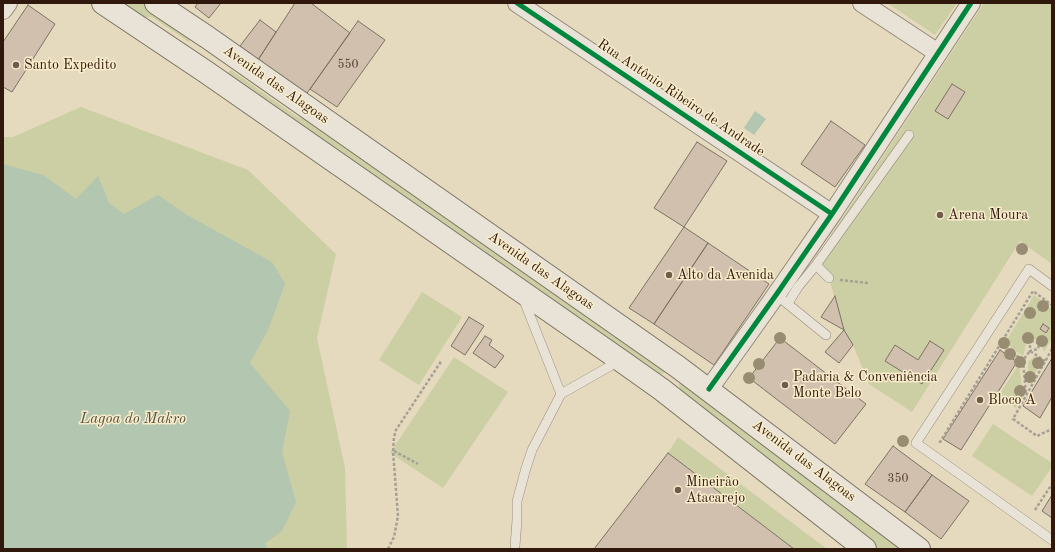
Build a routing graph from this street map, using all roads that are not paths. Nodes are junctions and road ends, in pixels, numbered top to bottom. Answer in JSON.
{"nodes":[{"id":1,"x":8,"y":3,"type":"edge"},
{"id":2,"x":103,"y":3,"type":"edge"},
{"id":3,"x":156,"y":3,"type":"edge"},
{"id":4,"x":516,"y":3,"type":"edge"},
{"id":5,"x":862,"y":3,"type":"edge"},
{"id":6,"x":971,"y":3,"type":"edge"},
{"id":7,"x":3,"y":10,"type":"edge"},
{"id":8,"x":139,"y":27,"type":"junction"},
{"id":9,"x":207,"y":37,"type":"junction"},
{"id":10,"x":938,"y":53,"type":"junction"},
{"id":11,"x":206,"y":72,"type":"junction"},
{"id":12,"x":304,"y":105,"type":"junction"},
{"id":13,"x":909,"y":135,"type":"dead end"},
{"id":14,"x":832,"y":214,"type":"junction"},
{"id":15,"x":816,"y":265,"type":"junction"},
{"id":16,"x":829,"y":278,"type":"road end"},
{"id":17,"x":1052,"y":286,"type":"edge"},
{"id":18,"x":519,"y":290,"type":"junction"},
{"id":19,"x":782,"y":299,"type":"junction"},
{"id":20,"x":826,"y":335,"type":"dead end"},
{"id":21,"x":620,"y":360,"type":"junction"},
{"id":22,"x":678,"y":367,"type":"junction"},
{"id":23,"x":661,"y":389,"type":"junction"},
{"id":24,"x":709,"y":389,"type":"junction"},
{"id":25,"x":561,"y":394,"type":"junction"},
{"id":26,"x":1052,"y":540,"type":"edge"},
{"id":27,"x":515,"y":546,"type":"dead end"},
{"id":28,"x":865,"y":549,"type":"edge"},
{"id":29,"x":919,"y":549,"type":"edge"}],
"edges":[{"from":1,"to":7,"type":"street"},
{"from":2,"to":8,"type":"main road","name":"Avenida das Alagoas"},
{"from":3,"to":9,"type":"main road","name":"Avenida das Alagoas"},
{"from":4,"to":14,"type":"street","name":"Rua Antônio Ribeiro de Andrade"},
{"from":5,"to":10,"type":"street"},
{"from":6,"to":10,"type":"street"},
{"from":8,"to":9,"type":"main road"},
{"from":8,"to":11,"type":"main road","name":"Avenida das Alagoas"},
{"from":9,"to":12,"type":"main road","name":"Avenida das Alagoas"},
{"from":10,"to":14,"type":"street"},
{"from":11,"to":12,"type":"main road"},
{"from":11,"to":18,"type":"main road","name":"Avenida das Alagoas"},
{"from":12,"to":22,"type":"main road","name":"Avenida das Alagoas"},
{"from":13,"to":15,"type":"lane"},
{"from":14,"to":19,"type":"street"},
{"from":15,"to":16,"type":"lane"},
{"from":15,"to":19,"type":"lane"},
{"from":17,"to":26,"type":"lane"},
{"from":18,"to":21,"type":"main road","name":"Avenida das Alagoas"},
{"from":18,"to":25,"type":"lane"},
{"from":19,"to":20,"type":"lane"},
{"from":19,"to":24,"type":"street"},
{"from":21,"to":23,"type":"main road","name":"Avenida das Alagoas"},
{"from":21,"to":25,"type":"lane"},
{"from":22,"to":23,"type":"main road"},
{"from":22,"to":24,"type":"main road","name":"Avenida das Alagoas"},
{"from":23,"to":28,"type":"main road","name":"Avenida das Alagoas"},
{"from":24,"to":29,"type":"main road","name":"Avenida das Alagoas"},
{"from":25,"to":27,"type":"lane"}]}
